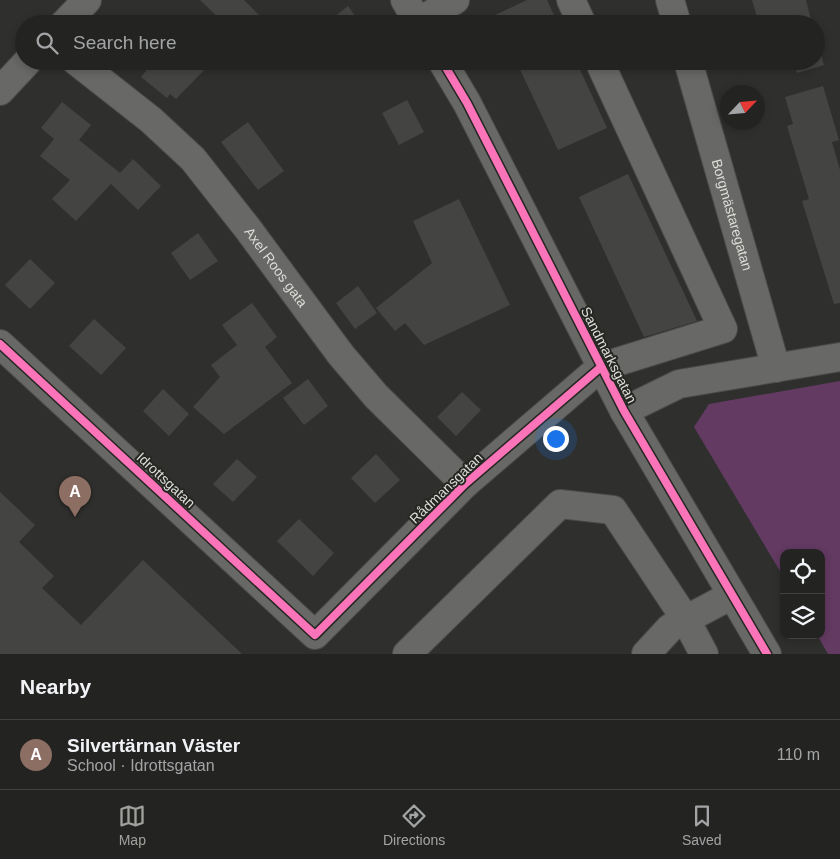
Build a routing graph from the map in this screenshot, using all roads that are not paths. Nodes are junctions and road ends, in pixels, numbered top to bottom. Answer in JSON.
{"nodes":[{"id":1,"x":87,"y":0,"type":"edge"},
{"id":2,"x":455,"y":0,"type":"edge"},
{"id":3,"x":571,"y":0,"type":"edge"},
{"id":4,"x":670,"y":0,"type":"edge"},
{"id":5,"x":73,"y":15,"type":"edge"},
{"id":6,"x":414,"y":15,"type":"edge"},
{"id":7,"x":578,"y":15,"type":"edge"},
{"id":8,"x":674,"y":15,"type":"edge"},
{"id":9,"x":20,"y":70,"type":"edge"},
{"id":10,"x":87,"y":70,"type":"edge"},
{"id":11,"x":447,"y":70,"type":"edge"},
{"id":12,"x":603,"y":70,"type":"edge"},
{"id":13,"x":691,"y":70,"type":"edge"},
{"id":14,"x":0,"y":92,"type":"edge"},
{"id":15,"x":0,"y":344,"type":"edge"},
{"id":16,"x":840,"y":357,"type":"edge"},
{"id":17,"x":601,"y":367,"type":"junction"},
{"id":18,"x":776,"y":368,"type":"junction"},
{"id":19,"x":624,"y":411,"type":"junction"},
{"id":20,"x":465,"y":484,"type":"junction"},
{"id":21,"x":732,"y":595,"type":"junction"},
{"id":22,"x":686,"y":620,"type":"junction"},
{"id":23,"x":315,"y":634,"type":"joint"},
{"id":24,"x":407,"y":654,"type":"edge"},
{"id":25,"x":646,"y":654,"type":"edge"},
{"id":26,"x":704,"y":654,"type":"edge"},
{"id":27,"x":767,"y":654,"type":"edge"}],
"edges":[{"from":1,"to":5,"type":"street"},
{"from":2,"to":6,"type":"street"},
{"from":3,"to":7,"type":"street"},
{"from":4,"to":8,"type":"street"},
{"from":9,"to":14,"type":"street"},
{"from":10,"to":20,"type":"street","name":"Axel Roos gata"},
{"from":11,"to":17,"type":"street","name":"Sandmarksgatan"},
{"from":12,"to":17,"type":"street"},
{"from":13,"to":18,"type":"street","name":"Borgmästaregatan"},
{"from":15,"to":23,"type":"street","name":"Idrottsgatan"},
{"from":16,"to":18,"type":"street"},
{"from":17,"to":19,"type":"street","name":"Sandmarksgatan"},
{"from":17,"to":20,"type":"street","name":"Rådmansgatan"},
{"from":18,"to":19,"type":"street"},
{"from":19,"to":21,"type":"street","name":"Sandmarksgatan"},
{"from":20,"to":23,"type":"street","name":"Rådmansgatan"},
{"from":21,"to":22,"type":"street"},
{"from":21,"to":27,"type":"street","name":"Sandmarksgatan"},
{"from":22,"to":24,"type":"street"},
{"from":22,"to":25,"type":"street"},
{"from":22,"to":26,"type":"street"}]}
